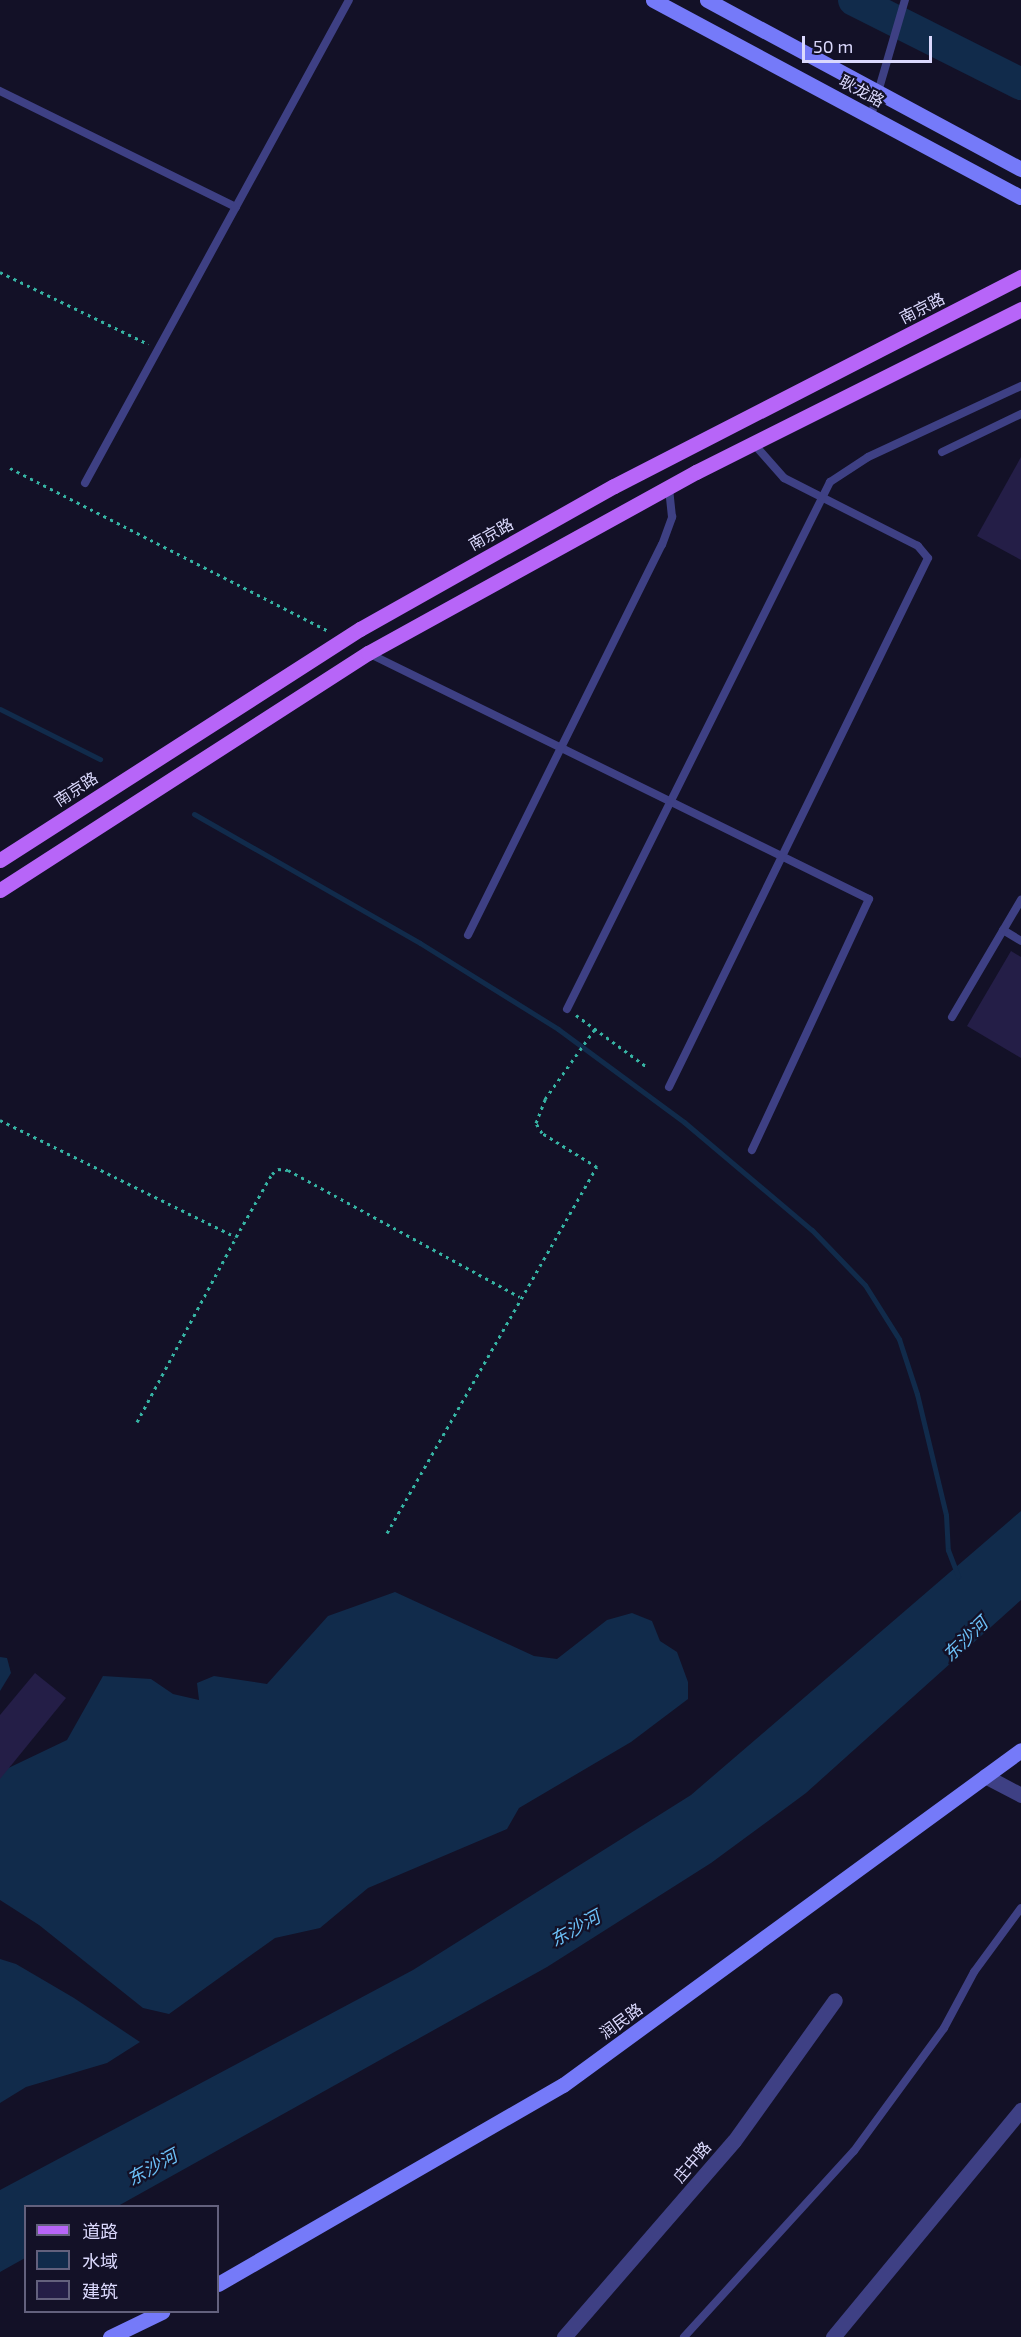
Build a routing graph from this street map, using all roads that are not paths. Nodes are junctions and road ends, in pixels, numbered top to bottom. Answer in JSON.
{"nodes":[{"id":1,"x":349,"y":0,"type":"edge"},
{"id":2,"x":654,"y":0,"type":"edge"},
{"id":3,"x":707,"y":0,"type":"edge"},
{"id":4,"x":905,"y":1,"type":"edge"},
{"id":5,"x":0,"y":91,"type":"edge"},
{"id":6,"x":878,"y":92,"type":"junction"},
{"id":7,"x":871,"y":117,"type":"junction"},
{"id":8,"x":1021,"y":169,"type":"edge"},
{"id":9,"x":1021,"y":197,"type":"edge"},
{"id":10,"x":236,"y":207,"type":"junction"},
{"id":11,"x":1021,"y":277,"type":"edge"},
{"id":12,"x":1021,"y":309,"type":"edge"},
{"id":13,"x":1021,"y":386,"type":"edge"},
{"id":14,"x":1021,"y":414,"type":"edge"},
{"id":15,"x":753,"y":442,"type":"junction"},
{"id":16,"x":942,"y":452,"type":"dead end"},
{"id":17,"x":85,"y":483,"type":"dead end"},
{"id":18,"x":669,"y":487,"type":"junction"},
{"id":19,"x":823,"y":498,"type":"junction"},
{"id":20,"x":368,"y":653,"type":"junction"},
{"id":21,"x":562,"y":746,"type":"junction"},
{"id":22,"x":671,"y":800,"type":"junction"},
{"id":23,"x":782,"y":855,"type":"junction"},
{"id":24,"x":0,"y":860,"type":"edge"},
{"id":25,"x":0,"y":890,"type":"edge"},
{"id":26,"x":1021,"y":900,"type":"edge"},
{"id":27,"x":1003,"y":930,"type":"junction"},
{"id":28,"x":468,"y":935,"type":"dead end"},
{"id":29,"x":1021,"y":941,"type":"edge"},
{"id":30,"x":567,"y":1009,"type":"road end"},
{"id":31,"x":952,"y":1017,"type":"dead end"},
{"id":32,"x":669,"y":1087,"type":"dead end"},
{"id":33,"x":752,"y":1150,"type":"dead end"},
{"id":34,"x":1021,"y":1750,"type":"edge"},
{"id":35,"x":985,"y":1776,"type":"junction"},
{"id":36,"x":1021,"y":1795,"type":"edge"},
{"id":37,"x":1021,"y":1908,"type":"edge"},
{"id":38,"x":835,"y":2000,"type":"dead end"},
{"id":39,"x":1021,"y":2110,"type":"edge"},
{"id":40,"x":219,"y":2283,"type":"edge"},
{"id":41,"x":160,"y":2313,"type":"edge"},
{"id":42,"x":110,"y":2337,"type":"edge"},
{"id":43,"x":564,"y":2337,"type":"edge"},
{"id":44,"x":684,"y":2337,"type":"edge"},
{"id":45,"x":833,"y":2337,"type":"edge"}],
"edges":[{"from":1,"to":10,"type":"lane"},
{"from":2,"to":7,"type":"street","name":"耿龙路"},
{"from":3,"to":6,"type":"street","name":"耿龙路"},
{"from":4,"to":6,"type":"lane"},
{"from":5,"to":10,"type":"lane"},
{"from":6,"to":7,"type":"lane"},
{"from":6,"to":8,"type":"street","name":"耿龙路"},
{"from":7,"to":9,"type":"street","name":"耿龙路"},
{"from":10,"to":17,"type":"lane"},
{"from":11,"to":24,"type":"main road","name":"南京路"},
{"from":12,"to":15,"type":"main road"},
{"from":13,"to":19,"type":"lane"},
{"from":14,"to":16,"type":"lane"},
{"from":15,"to":18,"type":"main road"},
{"from":15,"to":19,"type":"lane"},
{"from":18,"to":20,"type":"main road"},
{"from":18,"to":21,"type":"lane"},
{"from":19,"to":22,"type":"lane"},
{"from":19,"to":23,"type":"lane"},
{"from":20,"to":21,"type":"lane"},
{"from":20,"to":25,"type":"main road"},
{"from":21,"to":22,"type":"lane"},
{"from":21,"to":28,"type":"lane"},
{"from":22,"to":23,"type":"lane"},
{"from":22,"to":30,"type":"lane"},
{"from":23,"to":32,"type":"lane"},
{"from":23,"to":33,"type":"lane"},
{"from":26,"to":27,"type":"lane"},
{"from":27,"to":29,"type":"lane"},
{"from":27,"to":31,"type":"lane"},
{"from":34,"to":35,"type":"street","name":"润民路"},
{"from":35,"to":36,"type":"street"},
{"from":35,"to":40,"type":"street","name":"润民路"},
{"from":37,"to":44,"type":"lane"},
{"from":38,"to":43,"type":"street","name":"庄中路"},
{"from":39,"to":45,"type":"street"},
{"from":41,"to":42,"type":"street"}]}
